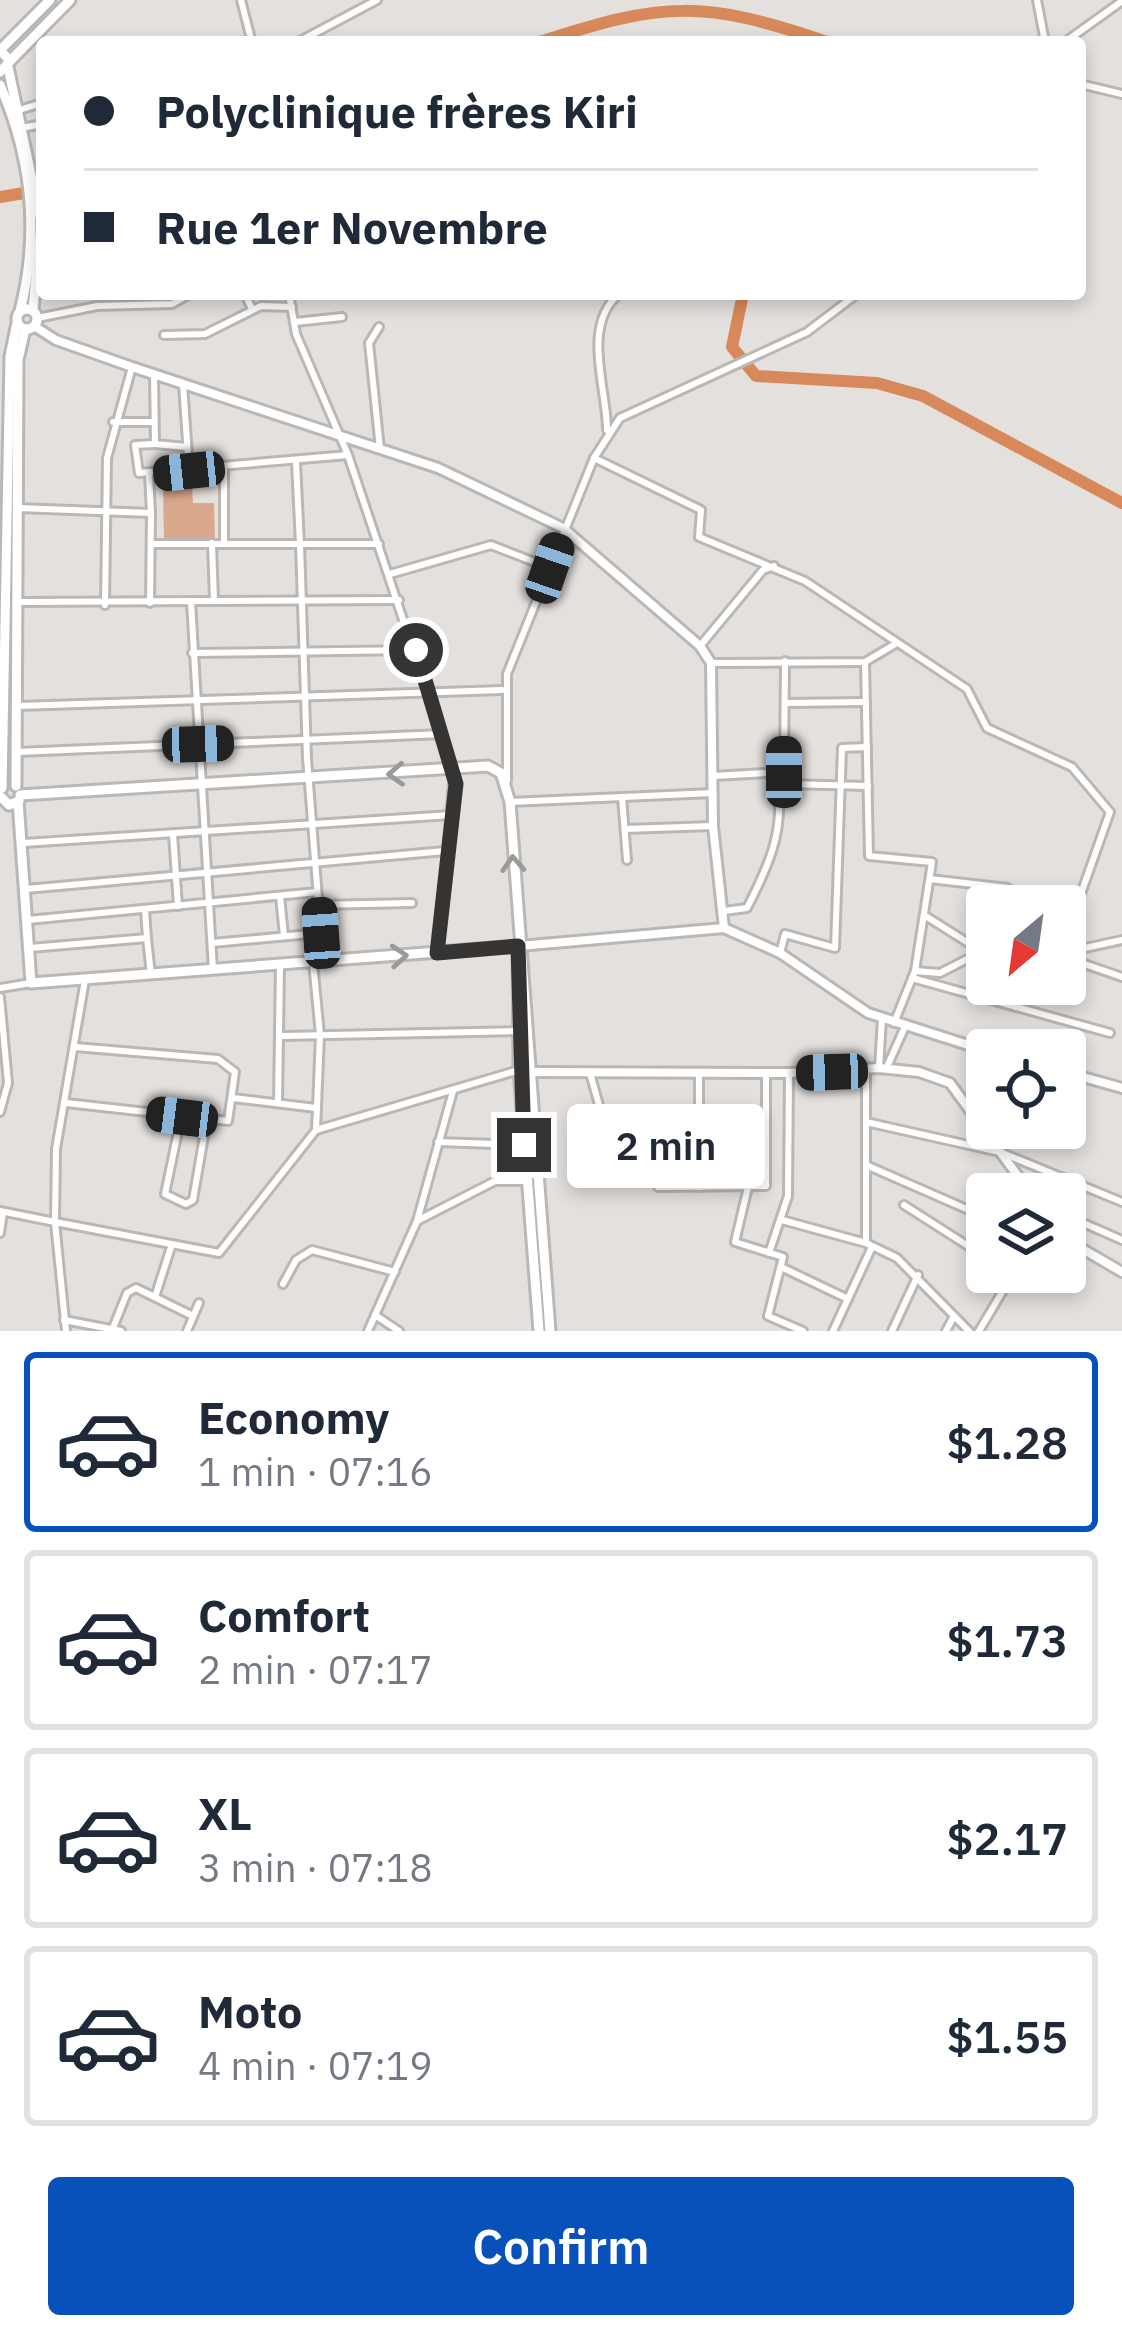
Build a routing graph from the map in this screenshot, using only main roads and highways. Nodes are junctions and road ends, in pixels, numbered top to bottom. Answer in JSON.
{"nodes":[{"id":1,"x":50,"y":0,"type":"edge"},
{"id":2,"x":70,"y":0,"type":"edge"},
{"id":3,"x":0,"y":46,"type":"edge"},
{"id":4,"x":6,"y":67,"type":"edge"},
{"id":5,"x":0,"y":85,"type":"edge"},
{"id":6,"x":23,"y":147,"type":"junction"},
{"id":7,"x":36,"y":214,"type":"edge"},
{"id":8,"x":36,"y":234,"type":"edge"},
{"id":9,"x":36,"y":246,"type":"edge"},
{"id":10,"x":29,"y":321,"type":"junction"},
{"id":11,"x":5,"y":386,"type":"edge"},
{"id":12,"x":12,"y":507,"type":"junction"},
{"id":13,"x":3,"y":570,"type":"edge"},
{"id":14,"x":8,"y":601,"type":"edge"},
{"id":15,"x":3,"y":640,"type":"edge"},
{"id":16,"x":7,"y":704,"type":"edge"},
{"id":17,"x":18,"y":794,"type":"junction"},
{"id":18,"x":2,"y":798,"type":"edge"},
{"id":19,"x":724,"y":928,"type":"junction"},
{"id":20,"x":518,"y":946,"type":"junction"},
{"id":21,"x":966,"y":1045,"type":"edge"},
{"id":22,"x":531,"y":1072,"type":"junction"},
{"id":23,"x":1086,"y":1078,"type":"edge"},
{"id":24,"x":1122,"y":1088,"type":"edge"},
{"id":25,"x":1016,"y":1173,"type":"edge"},
{"id":26,"x":1086,"y":1251,"type":"edge"},
{"id":27,"x":1122,"y":1272,"type":"edge"},
{"id":28,"x":538,"y":1331,"type":"edge"},
{"id":29,"x":550,"y":1331,"type":"edge"}],
"edges":[{"from":1,"to":3,"type":"main road"},
{"from":2,"to":4,"type":"main road"},
{"from":3,"to":4,"type":"main road"},
{"from":4,"to":6,"type":"main road"},
{"from":5,"to":6,"type":"main road"},
{"from":6,"to":7,"type":"main road"},
{"from":8,"to":10,"type":"main road"},
{"from":9,"to":10,"type":"main road"},
{"from":10,"to":11,"type":"main road"},
{"from":10,"to":12,"type":"main road"},
{"from":10,"to":19,"type":"main road"},
{"from":11,"to":12,"type":"main road"},
{"from":12,"to":13,"type":"main road"},
{"from":12,"to":14,"type":"main road"},
{"from":13,"to":14,"type":"main road"},
{"from":14,"to":15,"type":"main road"},
{"from":14,"to":16,"type":"main road"},
{"from":15,"to":16,"type":"main road"},
{"from":16,"to":17,"type":"main road"},
{"from":16,"to":18,"type":"main road"},
{"from":17,"to":18,"type":"main road"},
{"from":17,"to":18,"type":"main road"},
{"from":20,"to":17,"type":"main road","one_way":true},
{"from":17,"to":20,"type":"main road","one_way":true},
{"from":19,"to":20,"type":"main road"},
{"from":19,"to":21,"type":"main road"},
{"from":20,"to":22,"type":"main road"},
{"from":20,"to":28,"type":"main road"},
{"from":22,"to":25,"type":"main road"},
{"from":22,"to":29,"type":"main road"},
{"from":23,"to":24,"type":"main road"},
{"from":26,"to":27,"type":"main road"}]}
